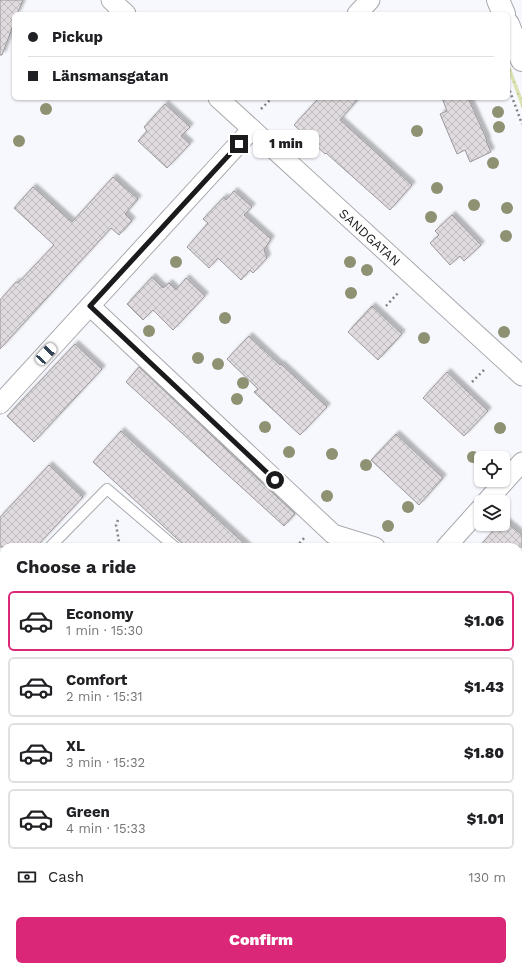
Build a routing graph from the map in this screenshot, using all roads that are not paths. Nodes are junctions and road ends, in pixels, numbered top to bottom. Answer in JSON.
{"nodes":[{"id":1,"x":111,"y":0,"type":"edge"},
{"id":2,"x":370,"y":0,"type":"edge"},
{"id":3,"x":498,"y":0,"type":"edge"},
{"id":4,"x":124,"y":12,"type":"edge"},
{"id":5,"x":359,"y":12,"type":"edge"},
{"id":6,"x":504,"y":12,"type":"edge"},
{"id":7,"x":510,"y":26,"type":"edge"},
{"id":8,"x":522,"y":60,"type":"edge"},
{"id":9,"x":220,"y":100,"type":"edge"},
{"id":10,"x":252,"y":129,"type":"junction"},
{"id":11,"x":90,"y":306,"type":"junction"},
{"id":12,"x":522,"y":376,"type":"edge"},
{"id":13,"x":0,"y":404,"type":"edge"},
{"id":14,"x":522,"y":462,"type":"edge"},
{"id":15,"x":492,"y":495,"type":"edge"},
{"id":16,"x":474,"y":516,"type":"edge"},
{"id":17,"x":54,"y":543,"type":"edge"},
{"id":18,"x":170,"y":543,"type":"edge"},
{"id":19,"x":361,"y":543,"type":"edge"},
{"id":20,"x":450,"y":543,"type":"edge"}],
"edges":[{"from":1,"to":4,"type":"street"},
{"from":2,"to":5,"type":"street"},
{"from":3,"to":6,"type":"street"},
{"from":7,"to":8,"type":"street"},
{"from":9,"to":10,"type":"street","name":"SANDGATAN"},
{"from":10,"to":11,"type":"street"},
{"from":10,"to":12,"type":"street","name":"SANDGATAN"},
{"from":11,"to":13,"type":"street"},
{"from":11,"to":19,"type":"street"},
{"from":14,"to":15,"type":"street"},
{"from":16,"to":20,"type":"street"},
{"from":17,"to":18,"type":"lane"}]}
